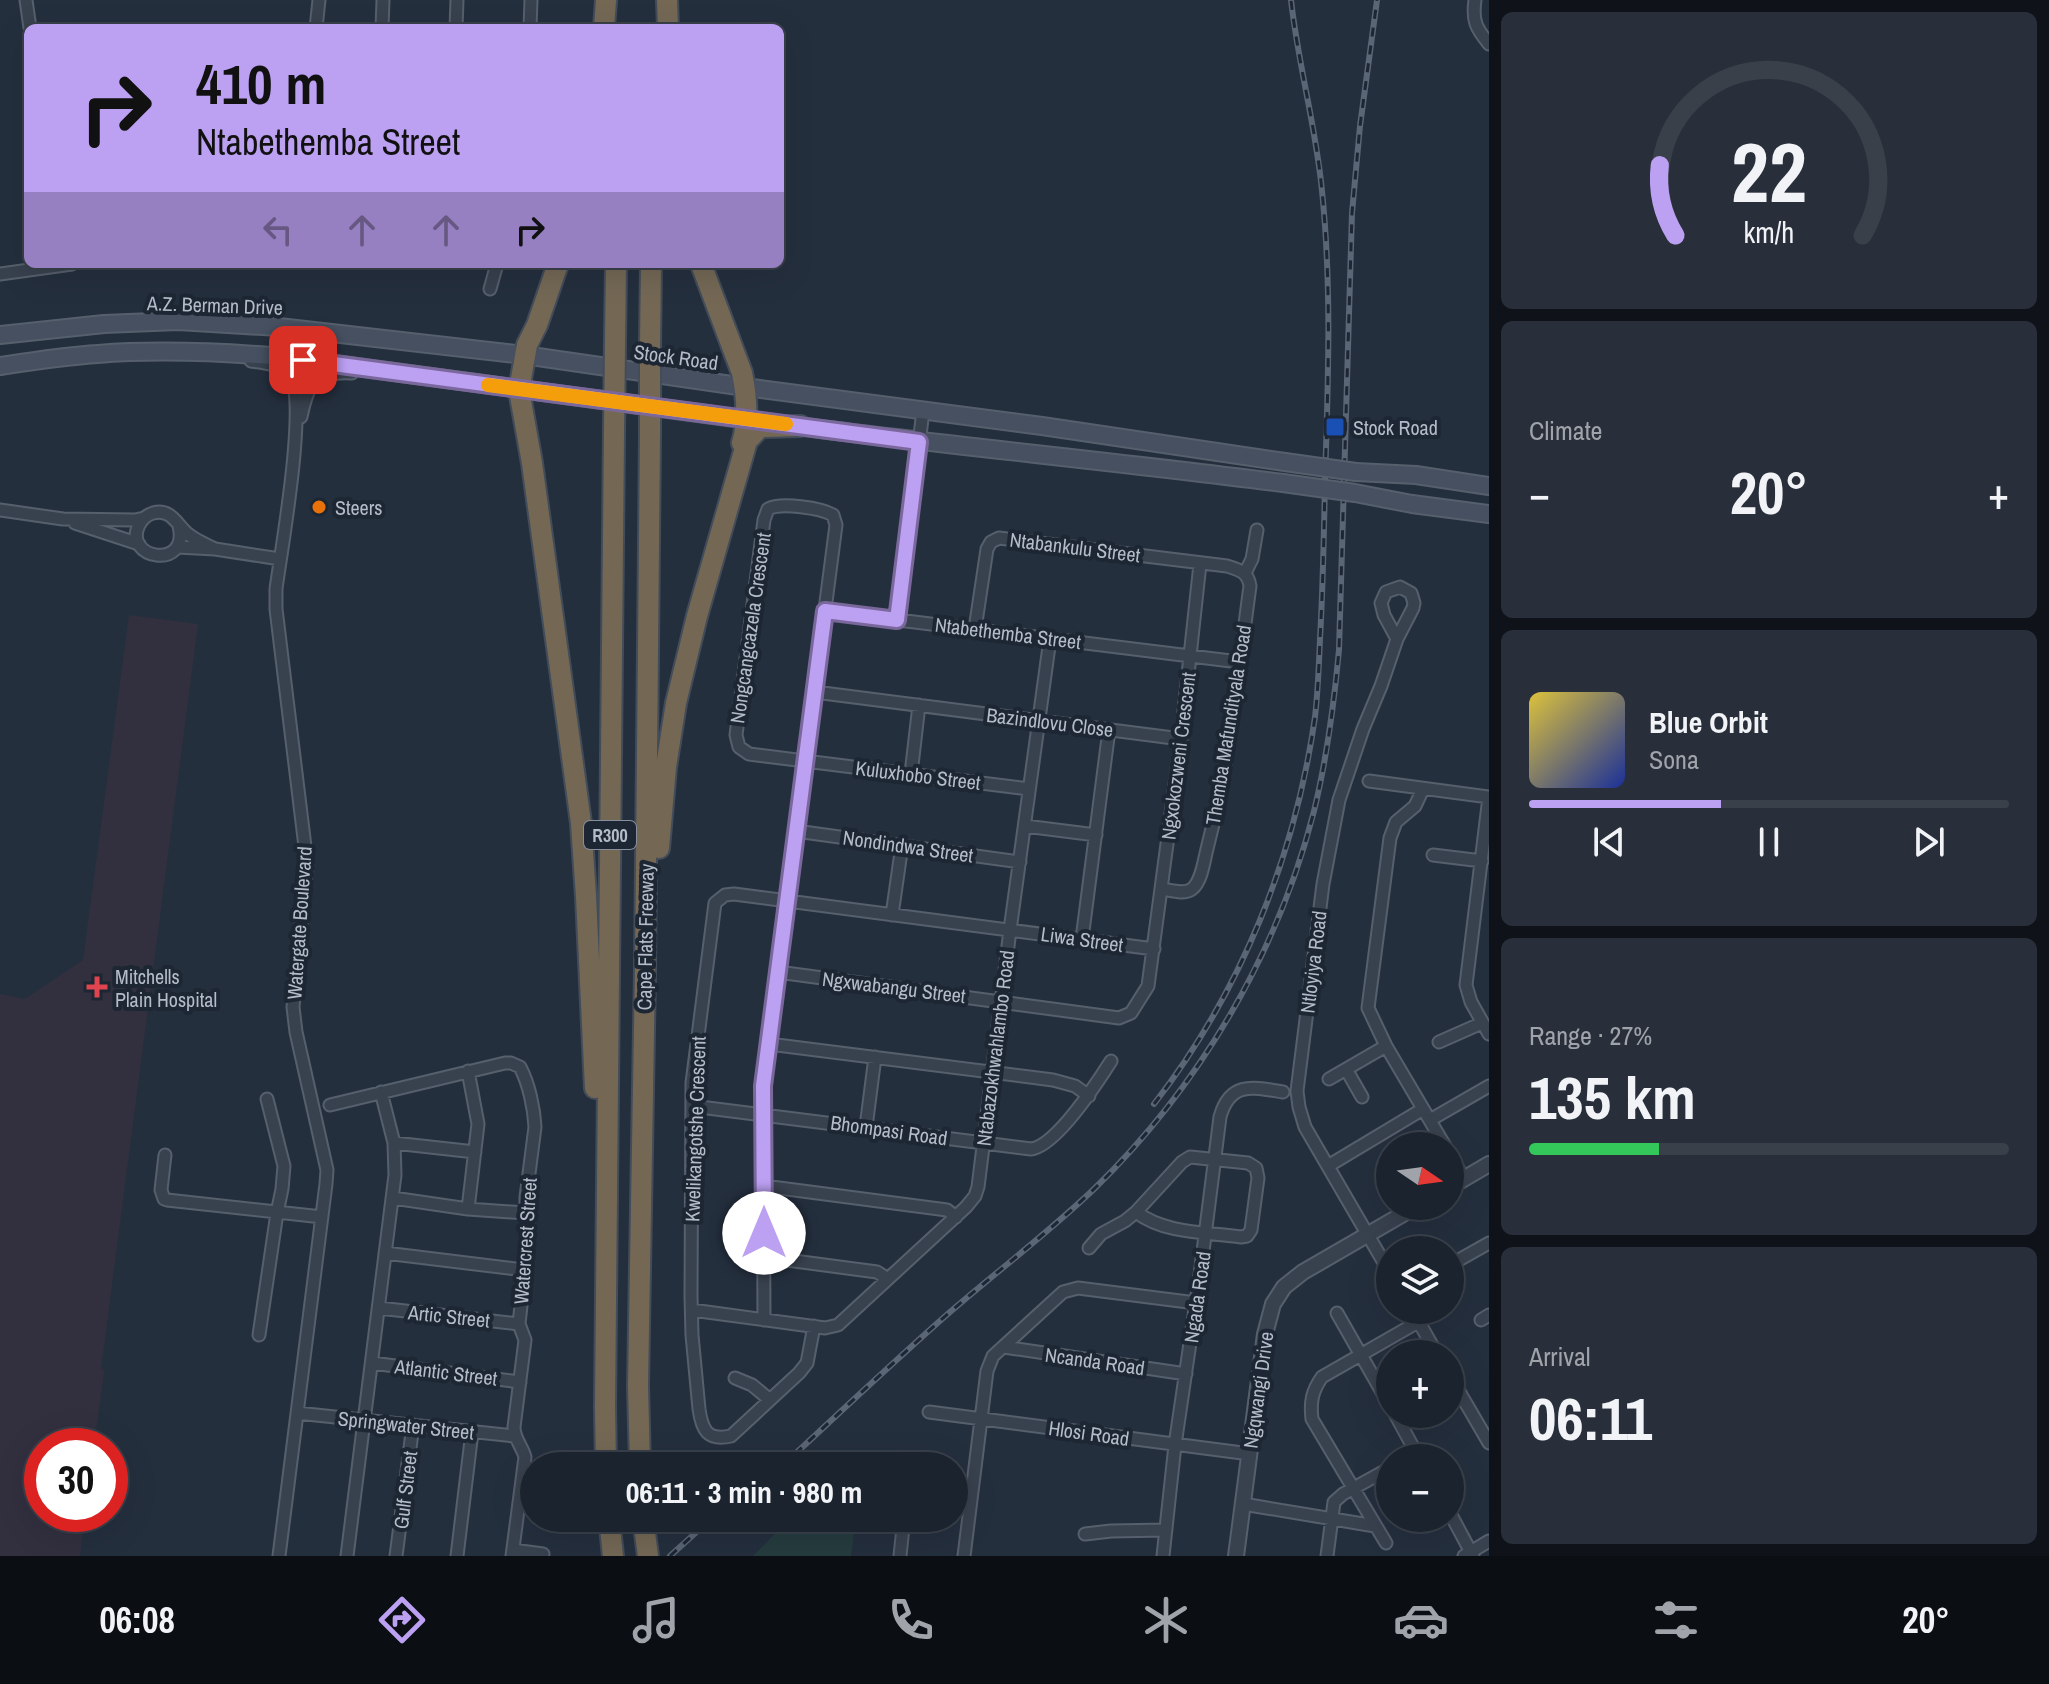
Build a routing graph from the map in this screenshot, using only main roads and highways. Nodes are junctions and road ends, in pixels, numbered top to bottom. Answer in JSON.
{"nodes":[{"id":1,"x":606,"y":0,"type":"edge"},
{"id":2,"x":618,"y":0,"type":"edge"},
{"id":3,"x":655,"y":0,"type":"edge"},
{"id":4,"x":667,"y":0,"type":"edge"},
{"id":5,"x":604,"y":24,"type":"edge"},
{"id":6,"x":618,"y":24,"type":"edge"},
{"id":7,"x":655,"y":24,"type":"edge"},
{"id":8,"x":668,"y":24,"type":"edge"},
{"id":9,"x":557,"y":268,"type":"edge"},
{"id":10,"x":616,"y":268,"type":"edge"},
{"id":11,"x":651,"y":268,"type":"edge"},
{"id":12,"x":703,"y":268,"type":"edge"},
{"id":13,"x":0,"y":335,"type":"edge"},
{"id":14,"x":524,"y":355,"type":"junction"},
{"id":15,"x":584,"y":364,"type":"junction"},
{"id":16,"x":0,"y":366,"type":"edge"},
{"id":17,"x":745,"y":387,"type":"junction"},
{"id":18,"x":519,"y":390,"type":"junction"},
{"id":19,"x":748,"y":420,"type":"junction"},
{"id":20,"x":800,"y":426,"type":"junction"},
{"id":21,"x":1489,"y":486,"type":"edge"},
{"id":22,"x":1489,"y":514,"type":"edge"},
{"id":23,"x":697,"y":616,"type":"junction"},
{"id":24,"x":645,"y":971,"type":"junction"},
{"id":25,"x":606,"y":1239,"type":"junction"},
{"id":26,"x":606,"y":1452,"type":"edge"},
{"id":27,"x":640,"y":1452,"type":"edge"},
{"id":28,"x":610,"y":1532,"type":"edge"},
{"id":29,"x":645,"y":1532,"type":"edge"},
{"id":30,"x":613,"y":1556,"type":"edge"},
{"id":31,"x":648,"y":1556,"type":"edge"}],
"edges":[{"from":1,"to":5,"type":"highway"},
{"from":2,"to":6,"type":"highway"},
{"from":3,"to":7,"type":"highway"},
{"from":4,"to":8,"type":"highway"},
{"from":9,"to":14,"type":"highway"},
{"from":10,"to":25,"type":"highway","name":"Cape Flats Freeway","number":"R300","bridge":true},
{"from":11,"to":24,"type":"highway","name":"Cape Flats Freeway","number":"R300","bridge":true},
{"from":12,"to":17,"type":"highway"},
{"from":13,"to":14,"type":"main road","name":"A.Z. Berman Drive"},
{"from":14,"to":15,"type":"main road","name":"Stock Road"},
{"from":14,"to":18,"type":"highway"},
{"from":15,"to":17,"type":"main road","name":"Stock Road"},
{"from":15,"to":19,"type":"main road"},
{"from":16,"to":18,"type":"main road"},
{"from":17,"to":19,"type":"highway"},
{"from":17,"to":21,"type":"main road","name":"Stock Road","bridge":true},
{"from":18,"to":19,"type":"main road"},
{"from":18,"to":25,"type":"highway"},
{"from":19,"to":20,"type":"main road"},
{"from":19,"to":23,"type":"highway"},
{"from":20,"to":22,"type":"main road","bridge":true},
{"from":20,"to":23,"type":"highway"},
{"from":23,"to":24,"type":"highway"},
{"from":24,"to":27,"type":"highway","name":"Cape Flats Freeway","number":"R300"},
{"from":25,"to":26,"type":"highway","name":"Cape Flats Freeway","number":"R300"},
{"from":28,"to":30,"type":"highway"},
{"from":29,"to":31,"type":"highway"}]}
